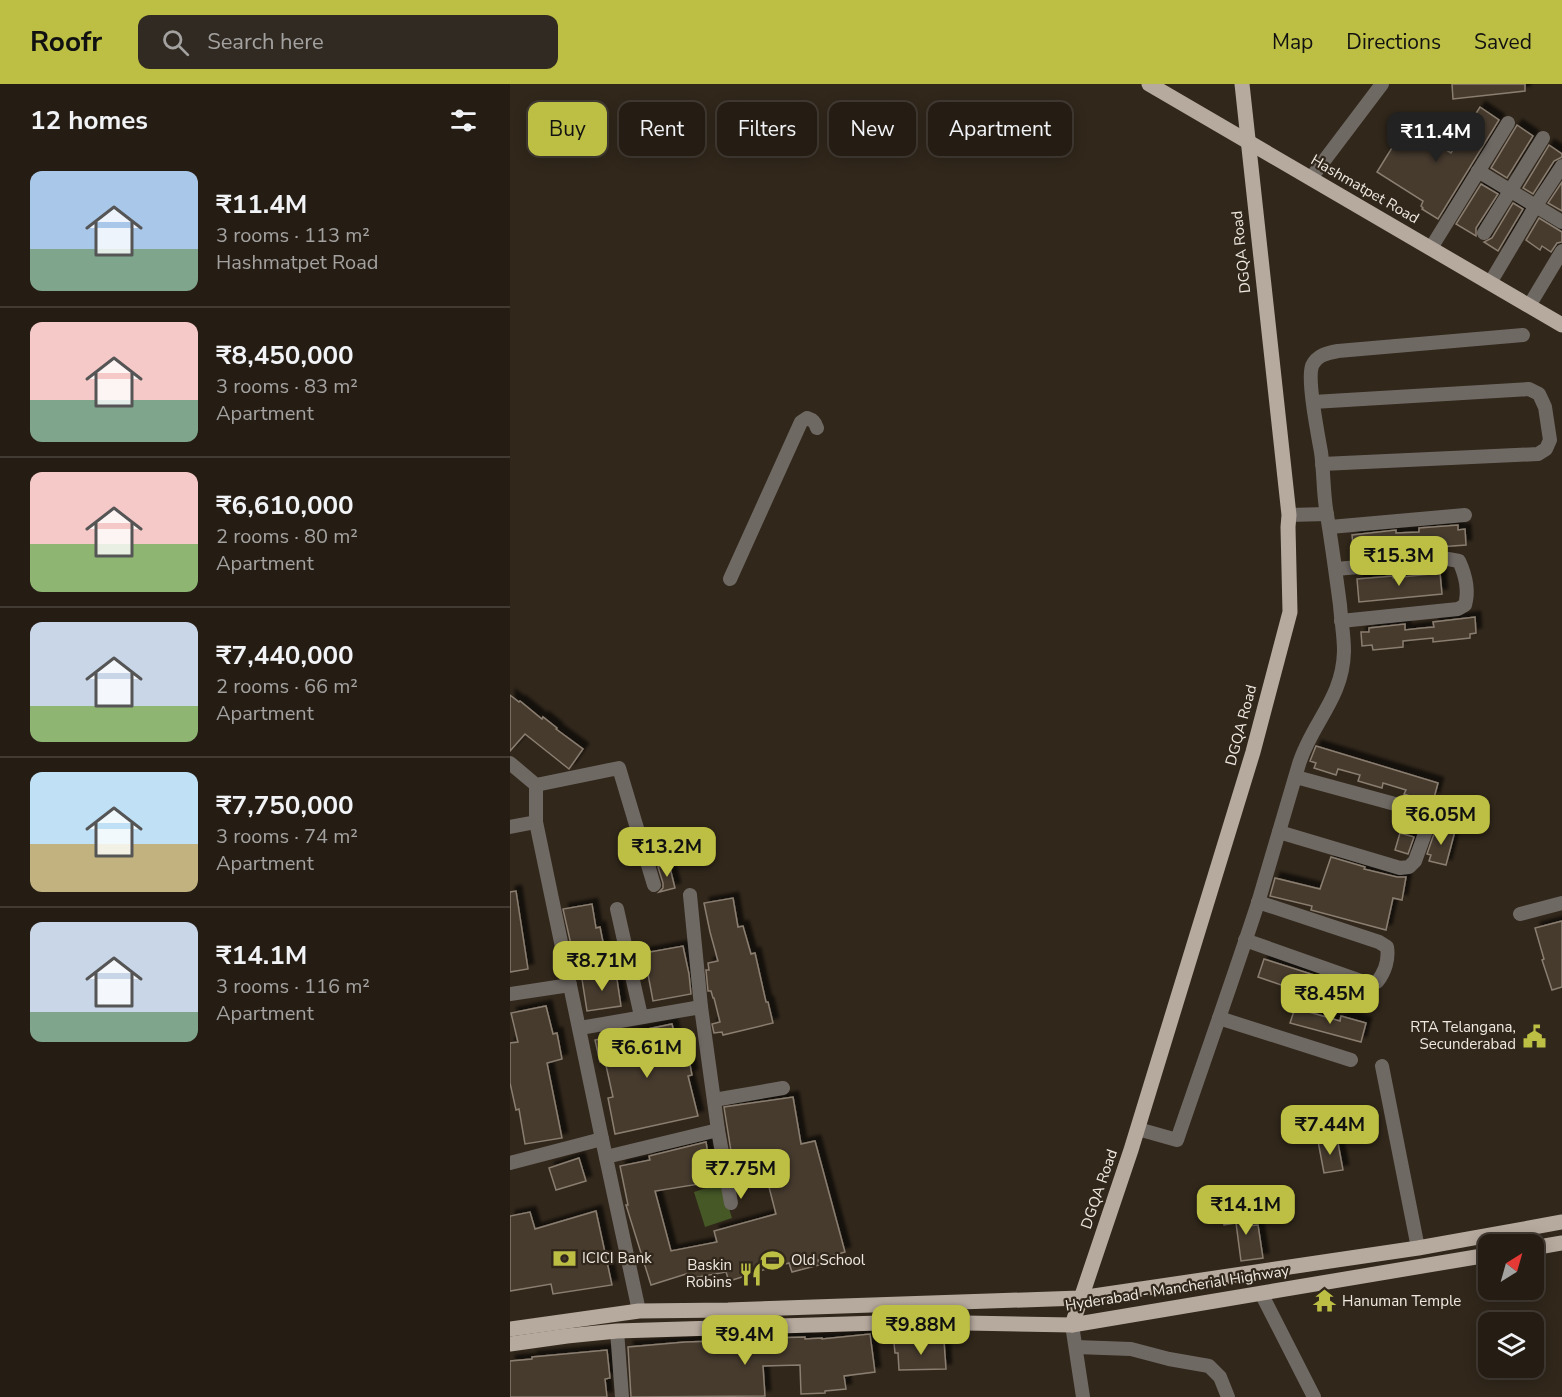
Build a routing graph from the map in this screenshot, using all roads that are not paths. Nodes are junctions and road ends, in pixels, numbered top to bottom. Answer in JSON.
{"nodes":[{"id":1,"x":1149,"y":84,"type":"edge"},
{"id":2,"x":1242,"y":84,"type":"edge"},
{"id":3,"x":1382,"y":84,"type":"edge"},
{"id":4,"x":1508,"y":123,"type":"dead end"},
{"id":5,"x":1543,"y":138,"type":"dead end"},
{"id":6,"x":1247,"y":141,"type":"junction"},
{"id":7,"x":1562,"y":166,"type":"edge"},
{"id":8,"x":1478,"y":171,"type":"junction"},
{"id":9,"x":1311,"y":178,"type":"junction"},
{"id":10,"x":1510,"y":191,"type":"junction"},
{"id":11,"x":1535,"y":207,"type":"junction"},
{"id":12,"x":1562,"y":222,"type":"edge"},
{"id":13,"x":1484,"y":233,"type":"dead end"},
{"id":14,"x":1431,"y":249,"type":"junction"},
{"id":15,"x":1562,"y":251,"type":"edge"},
{"id":16,"x":1490,"y":283,"type":"junction"},
{"id":17,"x":1529,"y":306,"type":"junction"},
{"id":18,"x":1562,"y":325,"type":"edge"},
{"id":19,"x":1523,"y":335,"type":"dead end"},
{"id":20,"x":1313,"y":402,"type":"junction"},
{"id":21,"x":817,"y":428,"type":"dead end"},
{"id":22,"x":1322,"y":464,"type":"junction"},
{"id":23,"x":1289,"y":515,"type":"junction"},
{"id":24,"x":1465,"y":515,"type":"dead end"},
{"id":25,"x":1328,"y":520,"type":"junction"},
{"id":26,"x":1336,"y":569,"type":"junction"},
{"id":27,"x":730,"y":579,"type":"dead end"},
{"id":28,"x":1341,"y":621,"type":"junction"},
{"id":29,"x":510,"y":763,"type":"edge"},
{"id":30,"x":1296,"y":777,"type":"junction"},
{"id":31,"x":536,"y":785,"type":"junction"},
{"id":32,"x":536,"y":822,"type":"junction"},
{"id":33,"x":510,"y":827,"type":"edge"},
{"id":34,"x":1278,"y":832,"type":"junction"},
{"id":35,"x":654,"y":885,"type":"dead end"},
{"id":36,"x":690,"y":895,"type":"dead end"},
{"id":37,"x":1258,"y":902,"type":"junction"},
{"id":38,"x":1562,"y":903,"type":"edge"},
{"id":39,"x":617,"y":909,"type":"dead end"},
{"id":40,"x":1520,"y":914,"type":"dead end"},
{"id":41,"x":1245,"y":940,"type":"junction"},
{"id":42,"x":570,"y":986,"type":"junction"},
{"id":43,"x":510,"y":994,"type":"edge"},
{"id":44,"x":701,"y":1007,"type":"junction"},
{"id":45,"x":641,"y":1016,"type":"junction"},
{"id":46,"x":1219,"y":1018,"type":"junction"},
{"id":47,"x":580,"y":1028,"type":"junction"},
{"id":48,"x":1351,"y":1060,"type":"dead end"},
{"id":49,"x":1382,"y":1066,"type":"dead end"},
{"id":50,"x":783,"y":1088,"type":"dead end"},
{"id":51,"x":714,"y":1100,"type":"junction"},
{"id":52,"x":1138,"y":1129,"type":"junction"},
{"id":53,"x":718,"y":1130,"type":"junction"},
{"id":54,"x":602,"y":1139,"type":"junction"},
{"id":55,"x":606,"y":1157,"type":"junction"},
{"id":56,"x":510,"y":1163,"type":"edge"},
{"id":57,"x":731,"y":1203,"type":"dead end"},
{"id":58,"x":1562,"y":1222,"type":"edge"},
{"id":59,"x":1562,"y":1243,"type":"edge"},
{"id":60,"x":1544,"y":1246,"type":"edge"},
{"id":61,"x":1418,"y":1248,"type":"junction"},
{"id":62,"x":1478,"y":1257,"type":"edge"},
{"id":63,"x":1261,"y":1293,"type":"junction"},
{"id":64,"x":1080,"y":1298,"type":"junction"},
{"id":65,"x":639,"y":1311,"type":"junction"},
{"id":66,"x":1072,"y":1325,"type":"junction"},
{"id":67,"x":510,"y":1329,"type":"edge"},
{"id":68,"x":617,"y":1332,"type":"junction"},
{"id":69,"x":510,"y":1344,"type":"edge"},
{"id":70,"x":1076,"y":1347,"type":"junction"},
{"id":71,"x":622,"y":1397,"type":"edge"},
{"id":72,"x":1083,"y":1397,"type":"edge"},
{"id":73,"x":1228,"y":1397,"type":"edge"},
{"id":74,"x":1314,"y":1397,"type":"edge"}],
"edges":[{"from":1,"to":6,"type":"main road","name":"Hashmatpet Road"},
{"from":2,"to":6,"type":"main road","name":"DGQA Road"},
{"from":3,"to":9,"type":"street"},
{"from":4,"to":8,"type":"street"},
{"from":5,"to":10,"type":"street"},
{"from":6,"to":9,"type":"main road","name":"Hashmatpet Road"},
{"from":6,"to":23,"type":"main road","name":"DGQA Road"},
{"from":7,"to":11,"type":"street"},
{"from":8,"to":10,"type":"street"},
{"from":8,"to":14,"type":"street"},
{"from":9,"to":14,"type":"main road","name":"Hashmatpet Road"},
{"from":10,"to":11,"type":"street"},
{"from":10,"to":13,"type":"street"},
{"from":11,"to":12,"type":"street"},
{"from":11,"to":16,"type":"street"},
{"from":14,"to":16,"type":"main road","name":"Hashmatpet Road"},
{"from":15,"to":17,"type":"street"},
{"from":16,"to":17,"type":"main road","name":"Hashmatpet Road"},
{"from":17,"to":18,"type":"main road","name":"Hashmatpet Road"},
{"from":19,"to":20,"type":"street"},
{"from":20,"to":22,"type":"street"},
{"from":20,"to":22,"type":"street"},
{"from":21,"to":27,"type":"street"},
{"from":22,"to":25,"type":"street"},
{"from":23,"to":25,"type":"street"},
{"from":23,"to":52,"type":"main road","name":"DGQA Road"},
{"from":24,"to":25,"type":"street"},
{"from":25,"to":26,"type":"street"},
{"from":26,"to":28,"type":"street"},
{"from":26,"to":28,"type":"street"},
{"from":28,"to":30,"type":"street"},
{"from":29,"to":31,"type":"street"},
{"from":30,"to":34,"type":"street"},
{"from":30,"to":34,"type":"street"},
{"from":31,"to":32,"type":"street"},
{"from":31,"to":35,"type":"street"},
{"from":32,"to":33,"type":"street"},
{"from":32,"to":42,"type":"street"},
{"from":34,"to":37,"type":"street"},
{"from":36,"to":44,"type":"street"},
{"from":37,"to":41,"type":"street"},
{"from":37,"to":41,"type":"street"},
{"from":38,"to":40,"type":"street"},
{"from":39,"to":45,"type":"street"},
{"from":41,"to":46,"type":"street"},
{"from":42,"to":43,"type":"street"},
{"from":42,"to":47,"type":"street"},
{"from":44,"to":45,"type":"street"},
{"from":44,"to":51,"type":"street"},
{"from":45,"to":47,"type":"street"},
{"from":46,"to":48,"type":"street"},
{"from":46,"to":52,"type":"street"},
{"from":47,"to":54,"type":"street"},
{"from":49,"to":61,"type":"street"},
{"from":50,"to":51,"type":"street"},
{"from":51,"to":53,"type":"street"},
{"from":52,"to":64,"type":"main road","name":"DGQA Road"},
{"from":53,"to":55,"type":"street"},
{"from":53,"to":57,"type":"street"},
{"from":54,"to":55,"type":"street"},
{"from":54,"to":56,"type":"street"},
{"from":55,"to":65,"type":"street"},
{"from":58,"to":61,"type":"main road","name":"Hyderabad - Mancherial Highway"},
{"from":59,"to":60,"type":"main road"},
{"from":61,"to":64,"type":"main road","name":"Hyderabad - Mancherial Highway"},
{"from":62,"to":63,"type":"main road","name":"Hyderabad - Mancherial Highway"},
{"from":63,"to":66,"type":"main road","name":"Hyderabad - Mancherial Highway"},
{"from":63,"to":74,"type":"street"},
{"from":64,"to":65,"type":"main road","name":"Hyderabad - Mancherial Highway"},
{"from":64,"to":66,"type":"main road","name":"DGQA Road"},
{"from":65,"to":67,"type":"main road","name":"Hyderabad - Mancherial Highway"},
{"from":66,"to":68,"type":"main road","name":"Hyderabad - Mancherial Highway"},
{"from":66,"to":70,"type":"street"},
{"from":68,"to":69,"type":"main road","name":"Hyderabad - Mancherial Highway"},
{"from":68,"to":71,"type":"street"},
{"from":70,"to":72,"type":"street"},
{"from":70,"to":73,"type":"street"}]}
